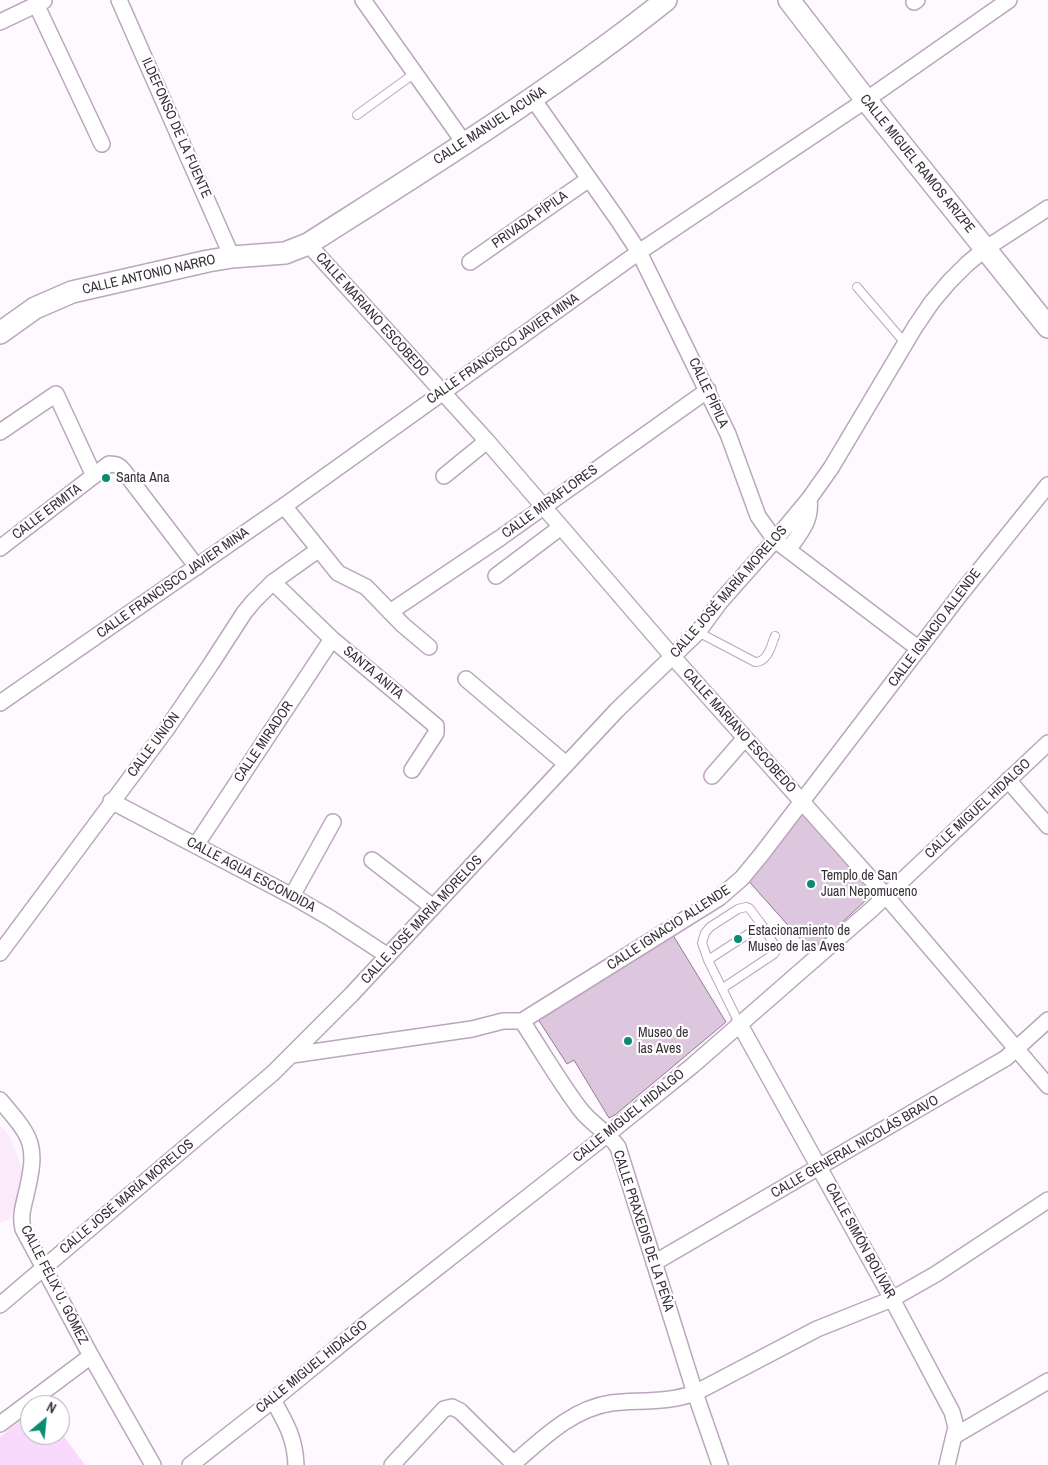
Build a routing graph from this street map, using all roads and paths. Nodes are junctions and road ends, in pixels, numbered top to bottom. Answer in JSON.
{"nodes":[{"id":1,"x":119,"y":0,"type":"edge"},
{"id":2,"x":363,"y":0,"type":"edge"},
{"id":3,"x":666,"y":0,"type":"edge"},
{"id":4,"x":789,"y":0,"type":"edge"},
{"id":5,"x":1009,"y":0,"type":"edge"},
{"id":6,"x":41,"y":2,"type":"edge"},
{"id":7,"x":0,"y":22,"type":"edge"},
{"id":8,"x":415,"y":73,"type":"junction"},
{"id":9,"x":533,"y":99,"type":"junction"},
{"id":10,"x":866,"y":100,"type":"junction"},
{"id":11,"x":357,"y":115,"type":"dead end"},
{"id":12,"x":102,"y":144,"type":"dead end"},
{"id":13,"x":465,"y":144,"type":"junction"},
{"id":14,"x":589,"y":179,"type":"junction"},
{"id":15,"x":1048,"y":208,"type":"edge"},
{"id":16,"x":308,"y":244,"type":"junction"},
{"id":17,"x":985,"y":249,"type":"junction"},
{"id":18,"x":639,"y":252,"type":"junction"},
{"id":19,"x":232,"y":256,"type":"junction"},
{"id":20,"x":470,"y":262,"type":"dead end"},
{"id":21,"x":857,"y":287,"type":"dead end"},
{"id":22,"x":1048,"y":327,"type":"edge"},
{"id":23,"x":0,"y":333,"type":"edge"},
{"id":24,"x":905,"y":343,"type":"junction"},
{"id":25,"x":708,"y":390,"type":"junction"},
{"id":26,"x":442,"y":392,"type":"junction"},
{"id":27,"x":0,"y":432,"type":"edge"},
{"id":28,"x":487,"y":442,"type":"junction"},
{"id":29,"x":94,"y":476,"type":"junction"},
{"id":30,"x":444,"y":476,"type":"dead end"},
{"id":31,"x":1048,"y":486,"type":"edge"},
{"id":32,"x":809,"y":500,"type":"junction"},
{"id":33,"x":284,"y":506,"type":"junction"},
{"id":34,"x":543,"y":506,"type":"junction"},
{"id":35,"x":561,"y":527,"type":"junction"},
{"id":36,"x":775,"y":540,"type":"junction"},
{"id":37,"x":0,"y":548,"type":"edge"},
{"id":38,"x":318,"y":550,"type":"junction"},
{"id":39,"x":788,"y":550,"type":"junction"},
{"id":40,"x":197,"y":566,"type":"junction"},
{"id":41,"x":496,"y":576,"type":"dead end"},
{"id":42,"x":273,"y":582,"type":"junction"},
{"id":43,"x":390,"y":612,"type":"junction"},
{"id":44,"x":698,"y":632,"type":"junction"},
{"id":45,"x":775,"y":636,"type":"dead end"},
{"id":46,"x":332,"y":639,"type":"junction"},
{"id":47,"x":429,"y":647,"type":"dead end"},
{"id":48,"x":918,"y":650,"type":"junction"},
{"id":49,"x":673,"y":657,"type":"junction"},
{"id":50,"x":466,"y":679,"type":"dead end"},
{"id":51,"x":0,"y":703,"type":"edge"},
{"id":52,"x":745,"y":738,"type":"junction"},
{"id":53,"x":1048,"y":743,"type":"edge"},
{"id":54,"x":566,"y":764,"type":"junction"},
{"id":55,"x":412,"y":770,"type":"dead end"},
{"id":56,"x":712,"y":776,"type":"dead end"},
{"id":57,"x":1008,"y":780,"type":"junction"},
{"id":58,"x":111,"y":802,"type":"junction"},
{"id":59,"x":802,"y":802,"type":"junction"},
{"id":60,"x":333,"y":822,"type":"dead end"},
{"id":61,"x":1048,"y":826,"type":"edge"},
{"id":62,"x":196,"y":845,"type":"junction"},
{"id":63,"x":372,"y":860,"type":"dead end"},
{"id":64,"x":292,"y":896,"type":"junction"},
{"id":65,"x":886,"y":896,"type":"junction"},
{"id":66,"x":433,"y":907,"type":"junction"},
{"id":67,"x":697,"y":912,"type":"junction"},
{"id":68,"x":762,"y":925,"type":"junction"},
{"id":69,"x":707,"y":929,"type":"junction"},
{"id":70,"x":0,"y":953,"type":"edge"},
{"id":71,"x":388,"y":956,"type":"junction"},
{"id":72,"x":708,"y":960,"type":"junction"},
{"id":73,"x":722,"y":988,"type":"junction"},
{"id":74,"x":1048,"y":1020,"type":"edge"},
{"id":75,"x":522,"y":1021,"type":"junction"},
{"id":76,"x":739,"y":1023,"type":"junction"},
{"id":77,"x":1017,"y":1049,"type":"junction"},
{"id":78,"x":292,"y":1055,"type":"junction"},
{"id":79,"x":1048,"y":1086,"type":"edge"},
{"id":80,"x":0,"y":1100,"type":"edge"},
{"id":81,"x":608,"y":1134,"type":"junction"},
{"id":82,"x":818,"y":1168,"type":"junction"},
{"id":83,"x":1048,"y":1200,"type":"edge"},
{"id":84,"x":654,"y":1263,"type":"junction"},
{"id":85,"x":44,"y":1267,"type":"junction"},
{"id":86,"x":892,"y":1299,"type":"junction"},
{"id":87,"x":0,"y":1305,"type":"edge"},
{"id":88,"x":91,"y":1356,"type":"junction"},
{"id":89,"x":1048,"y":1381,"type":"edge"},
{"id":90,"x":694,"y":1393,"type":"junction"},
{"id":91,"x":273,"y":1400,"type":"junction"},
{"id":92,"x":0,"y":1424,"type":"edge"},
{"id":93,"x":956,"y":1435,"type":"junction"},
{"id":94,"x":513,"y":1464,"type":"edge"},
{"id":95,"x":153,"y":1465,"type":"edge"},
{"id":96,"x":190,"y":1465,"type":"edge"},
{"id":97,"x":296,"y":1465,"type":"edge"},
{"id":98,"x":392,"y":1465,"type":"edge"},
{"id":99,"x":720,"y":1465,"type":"edge"},
{"id":100,"x":947,"y":1465,"type":"edge"}],
"edges":[{"from":1,"to":19,"type":"street","name":"ILDEFONSO DE LA FUENTE"},
{"from":2,"to":8,"type":"street"},
{"from":3,"to":9,"type":"main road","name":"CALLE MANUEL ACUÑA"},
{"from":4,"to":10,"type":"main road","name":"CALLE MIGUEL RAMOS ARIZPE"},
{"from":5,"to":10,"type":"street","name":"CALLE FRANCISCO JAVIER MINA"},
{"from":6,"to":7,"type":"street"},
{"from":6,"to":12,"type":"street"},
{"from":8,"to":11,"type":"lane"},
{"from":8,"to":13,"type":"street"},
{"from":9,"to":13,"type":"main road","name":"CALLE MANUEL ACUÑA"},
{"from":9,"to":14,"type":"street","name":"CALLE PÍPILA"},
{"from":10,"to":17,"type":"main road","name":"CALLE MIGUEL RAMOS ARIZPE"},
{"from":10,"to":18,"type":"street","name":"CALLE FRANCISCO JAVIER MINA"},
{"from":13,"to":16,"type":"main road","name":"CALLE MANUEL ACUÑA"},
{"from":14,"to":18,"type":"street","name":"CALLE PÍPILA"},
{"from":14,"to":20,"type":"street","name":"PRIVADA PÍPILA"},
{"from":15,"to":17,"type":"street","name":"CALLE JOSÉ MARÍA MORELOS"},
{"from":16,"to":19,"type":"main road","name":"CALLE ANTONIO NARRO"},
{"from":16,"to":26,"type":"street","name":"CALLE MARIANO ESCOBEDO"},
{"from":17,"to":22,"type":"main road","name":"CALLE MIGUEL RAMOS ARIZPE"},
{"from":17,"to":24,"type":"street","name":"CALLE JOSÉ MARÍA MORELOS"},
{"from":18,"to":25,"type":"street","name":"CALLE PÍPILA"},
{"from":18,"to":26,"type":"street","name":"CALLE FRANCISCO JAVIER MINA"},
{"from":19,"to":23,"type":"main road","name":"CALLE ANTONIO NARRO"},
{"from":21,"to":24,"type":"lane"},
{"from":24,"to":32,"type":"street","name":"CALLE JOSÉ MARÍA MORELOS"},
{"from":25,"to":34,"type":"street","name":"CALLE MIRAFLORES"},
{"from":25,"to":36,"type":"street","name":"CALLE PÍPILA"},
{"from":26,"to":28,"type":"street","name":"CALLE MARIANO ESCOBEDO"},
{"from":26,"to":33,"type":"street","name":"CALLE FRANCISCO JAVIER MINA"},
{"from":27,"to":29,"type":"street","name":"CALLE ERMITA"},
{"from":28,"to":30,"type":"street"},
{"from":28,"to":34,"type":"street","name":"CALLE MARIANO ESCOBEDO"},
{"from":29,"to":37,"type":"street","name":"CALLE ERMITA"},
{"from":29,"to":40,"type":"street","name":"CALLE ERMITA"},
{"from":31,"to":48,"type":"street","name":"CALLE IGNACIO ALLENDE"},
{"from":32,"to":36,"type":"street","name":"CALLE JOSÉ MARÍA MORELOS"},
{"from":32,"to":39,"type":"street","name":"CALLE JOSÉ MARÍA MORELOS"},
{"from":33,"to":38,"type":"street"},
{"from":33,"to":40,"type":"street","name":"CALLE FRANCISCO JAVIER MINA"},
{"from":34,"to":35,"type":"street","name":"CALLE MARIANO ESCOBEDO"},
{"from":34,"to":43,"type":"street","name":"CALLE MIRAFLORES"},
{"from":35,"to":41,"type":"street"},
{"from":35,"to":49,"type":"street","name":"CALLE MARIANO ESCOBEDO"},
{"from":36,"to":39,"type":"street","name":"CALLE PÍPILA"},
{"from":36,"to":44,"type":"street","name":"CALLE JOSÉ MARÍA MORELOS"},
{"from":38,"to":42,"type":"street","name":"CALLE UNIÓN"},
{"from":38,"to":43,"type":"street"},
{"from":39,"to":48,"type":"street","name":"CALLE PÍPILA"},
{"from":40,"to":51,"type":"street","name":"CALLE FRANCISCO JAVIER MINA"},
{"from":42,"to":46,"type":"street","name":"SANTA ANITA"},
{"from":42,"to":58,"type":"street","name":"CALLE UNIÓN"},
{"from":43,"to":47,"type":"street"},
{"from":44,"to":45,"type":"lane"},
{"from":44,"to":49,"type":"street","name":"CALLE JOSÉ MARÍA MORELOS"},
{"from":46,"to":55,"type":"street","name":"SANTA ANITA"},
{"from":46,"to":62,"type":"street","name":"CALLE MIRADOR"},
{"from":48,"to":59,"type":"street","name":"CALLE IGNACIO ALLENDE"},
{"from":49,"to":52,"type":"street","name":"CALLE MARIANO ESCOBEDO"},
{"from":49,"to":54,"type":"street","name":"CALLE JOSÉ MARÍA MORELOS"},
{"from":50,"to":54,"type":"street"},
{"from":52,"to":56,"type":"street"},
{"from":52,"to":59,"type":"street","name":"CALLE MARIANO ESCOBEDO"},
{"from":53,"to":57,"type":"street","name":"CALLE MIGUEL HIDALGO"},
{"from":54,"to":66,"type":"street","name":"CALLE JOSÉ MARÍA MORELOS"},
{"from":57,"to":61,"type":"street"},
{"from":57,"to":65,"type":"street","name":"CALLE MIGUEL HIDALGO"},
{"from":58,"to":62,"type":"street","name":"CALLE AGUA ESCONDIDA"},
{"from":58,"to":70,"type":"street","name":"CALLE UNIÓN"},
{"from":59,"to":65,"type":"street","name":"CALLE MARIANO ESCOBEDO"},
{"from":59,"to":67,"type":"street","name":"CALLE IGNACIO ALLENDE"},
{"from":60,"to":64,"type":"street"},
{"from":62,"to":64,"type":"street","name":"CALLE AGUA ESCONDIDA"},
{"from":63,"to":66,"type":"street"},
{"from":64,"to":71,"type":"street","name":"CALLE AGUA ESCONDIDA"},
{"from":65,"to":76,"type":"street","name":"CALLE MIGUEL HIDALGO"},
{"from":65,"to":77,"type":"street","name":"CALLE MARIANO ESCOBEDO"},
{"from":66,"to":71,"type":"street","name":"CALLE JOSÉ MARÍA MORELOS"},
{"from":67,"to":69,"type":"lane"},
{"from":67,"to":75,"type":"street","name":"CALLE IGNACIO ALLENDE"},
{"from":68,"to":69,"type":"lane"},
{"from":68,"to":72,"type":"lane"},
{"from":68,"to":73,"type":"lane"},
{"from":69,"to":72,"type":"lane"},
{"from":71,"to":78,"type":"street","name":"CALLE JOSÉ MARÍA MORELOS"},
{"from":72,"to":73,"type":"lane"},
{"from":73,"to":76,"type":"lane"},
{"from":74,"to":77,"type":"street","name":"CALLE GENERAL NICOLÁS BRAVO"},
{"from":75,"to":78,"type":"street","name":"CALLE IGNACIO ALLENDE"},
{"from":75,"to":81,"type":"street","name":"CALLE PRAXEDIS DE LA PEÑA"},
{"from":76,"to":81,"type":"street","name":"CALLE MIGUEL HIDALGO"},
{"from":76,"to":82,"type":"street","name":"CALLE SIMÓN BOLÍVAR"},
{"from":77,"to":79,"type":"street","name":"CALLE MARIANO ESCOBEDO"},
{"from":77,"to":82,"type":"street","name":"CALLE GENERAL NICOLÁS BRAVO"},
{"from":78,"to":85,"type":"street","name":"CALLE JOSÉ MARÍA MORELOS"},
{"from":80,"to":85,"type":"street","name":"CALLE FÉLIX U. GÓMEZ"},
{"from":81,"to":84,"type":"street","name":"CALLE PRAXEDIS DE LA PEÑA"},
{"from":81,"to":91,"type":"street","name":"CALLE MIGUEL HIDALGO"},
{"from":82,"to":84,"type":"street","name":"CALLE GENERAL NICOLÁS BRAVO"},
{"from":82,"to":86,"type":"street","name":"CALLE SIMÓN BOLÍVAR"},
{"from":83,"to":86,"type":"street"},
{"from":84,"to":90,"type":"street","name":"CALLE PRAXEDIS DE LA PEÑA"},
{"from":85,"to":87,"type":"street","name":"CALLE JOSÉ MARÍA MORELOS"},
{"from":85,"to":88,"type":"street","name":"CALLE FÉLIX U. GÓMEZ"},
{"from":86,"to":90,"type":"street"},
{"from":86,"to":93,"type":"street","name":"CALLE SIMÓN BOLÍVAR"},
{"from":88,"to":92,"type":"street"},
{"from":88,"to":95,"type":"street","name":"CALLE FÉLIX U. GÓMEZ"},
{"from":89,"to":93,"type":"street"},
{"from":90,"to":94,"type":"street"},
{"from":90,"to":99,"type":"street","name":"CALLE PRAXEDIS DE LA PEÑA"},
{"from":91,"to":96,"type":"street","name":"CALLE MIGUEL HIDALGO"},
{"from":91,"to":97,"type":"street"},
{"from":93,"to":100,"type":"street","name":"CALLE SIMÓN BOLÍVAR"},
{"from":94,"to":98,"type":"street"}]}
